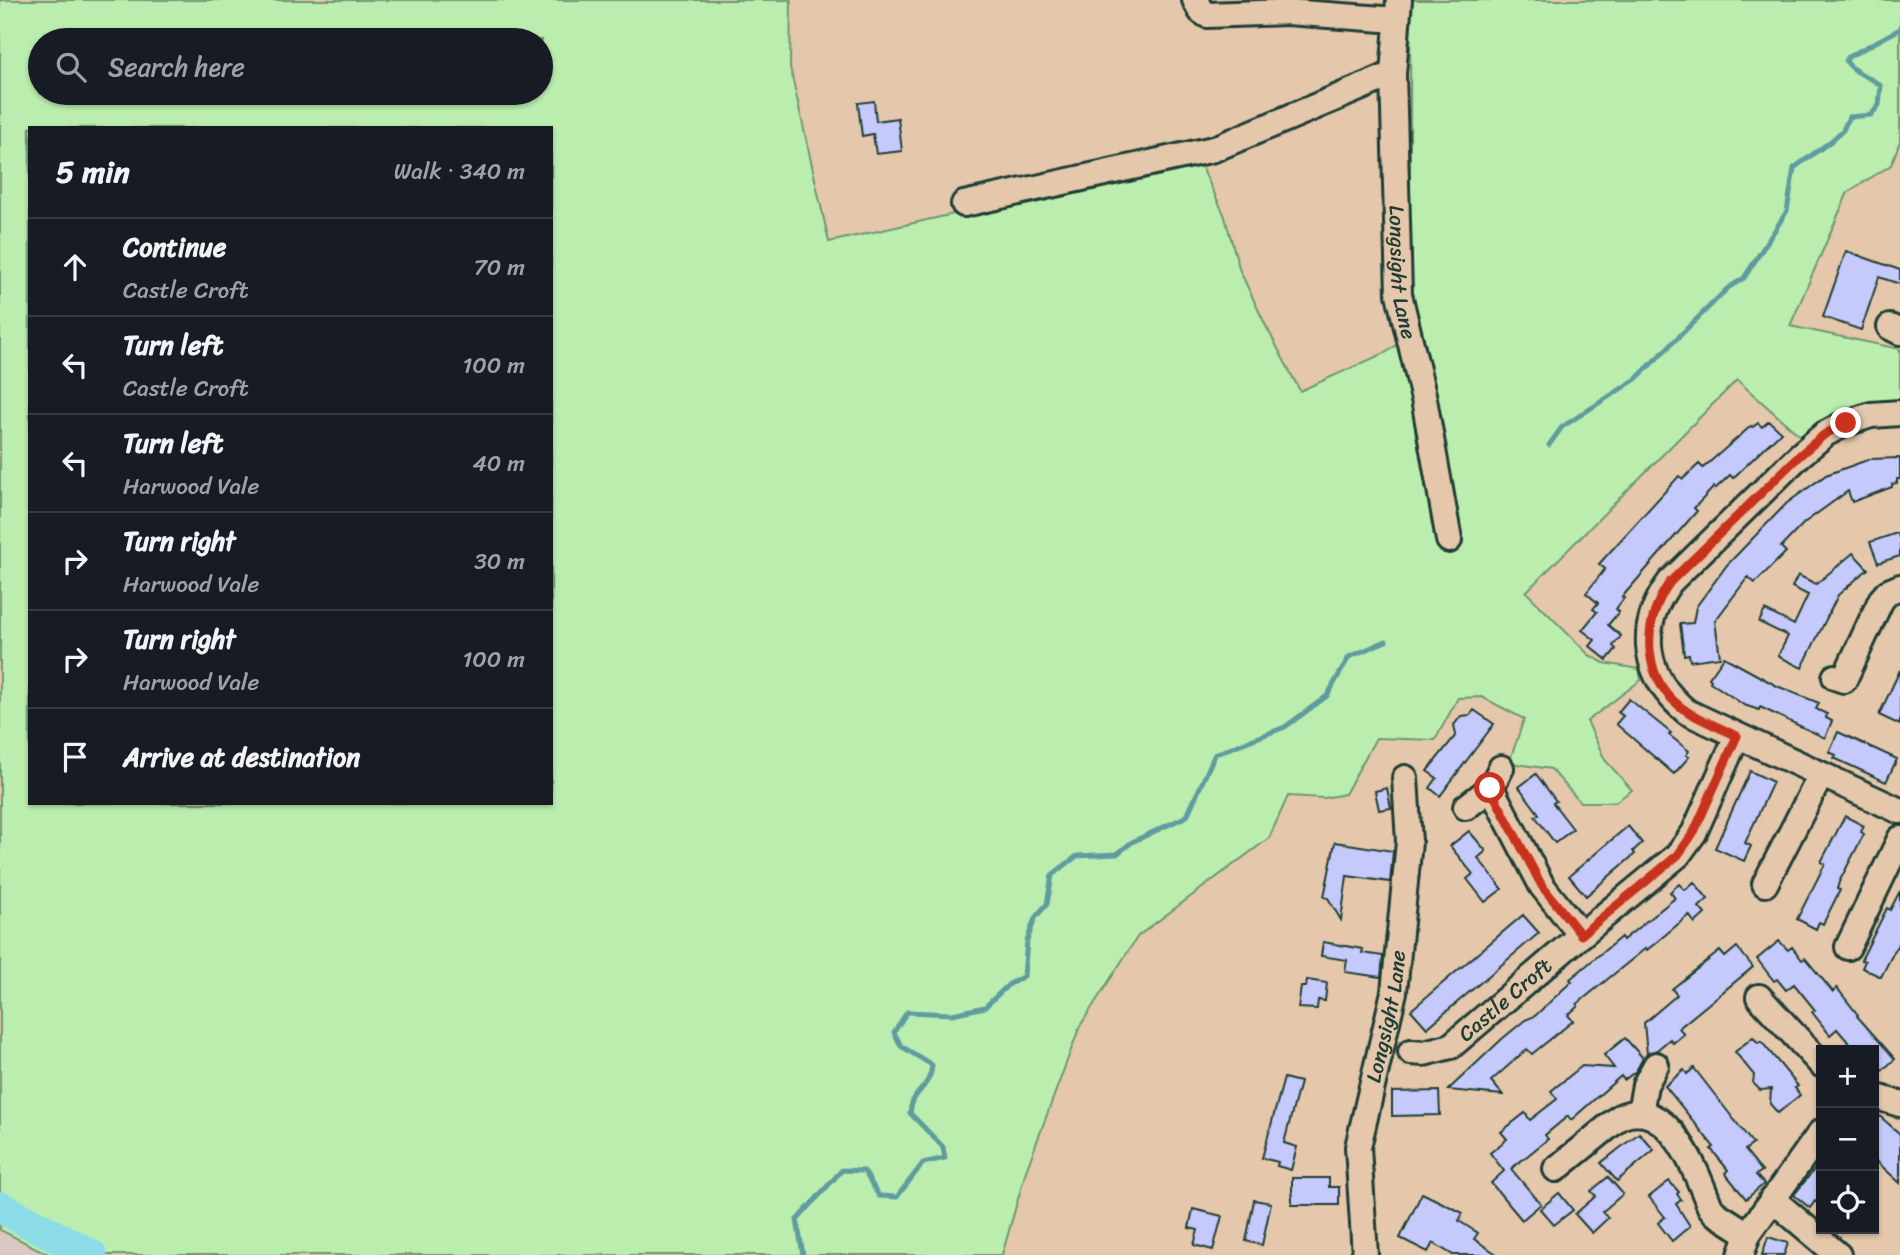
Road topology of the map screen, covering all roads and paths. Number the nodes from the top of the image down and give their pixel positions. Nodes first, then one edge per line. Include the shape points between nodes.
1 (1195, 0) edge
2 (1398, 10) edge
3 (1393, 74) junction
4 (964, 204) dead end
5 (1900, 413) edge
6 (1449, 540) dead end
7 (1900, 587) edge
8 (1835, 677) dead end
9 (1737, 736) junction
10 (1821, 775) junction
11 (1405, 778) dead end
12 (1466, 807) dead end
13 (1900, 811) edge
14 (1900, 839) edge
15 (1765, 884) dead end
16 (1851, 933) dead end
17 (1581, 935) junction
18 (1761, 1011) dead end
19 (1420, 1057) dead end
20 (1816, 1060) edge
21 (1656, 1065) dead end
22 (1879, 1098) edge
23 (1900, 1104) edge
24 (1640, 1113) junction
25 (1816, 1139) edge
26 (1566, 1168) dead end
27 (1772, 1199) junction
28 (1744, 1244) edge
29 (1365, 1255) edge
30 (1838, 1255) edge

1 - 2 street via 1207,15
2 - 3 street, Longsight Lane
3 - 4 street via 1214,149
3 - 6 street, Longsight Lane via 1399,293
5 - 9 street via 1871,415 1825,434 1662,593 1649,636 1657,677 1672,700 1687,712
7 - 8 street via 1881,600 1844,681
9 - 10 street
9 - 17 street, Castle Croft via 1694,832 1678,855
10 - 13 street
10 - 15 street
11 - 29 street, Longsight Lane via 1409,842 1394,992 1358,1147
12 - 17 street via 1496,778 1542,886
14 - 16 street
17 - 19 street, Castle Croft via 1451,1046
18 - 20 street
21 - 24 street via 1645,1085
22 - 23 street
24 - 26 street via 1620,1117
24 - 28 street via 1661,1121 1689,1155 1710,1207
25 - 27 street
27 - 28 street
27 - 30 street

